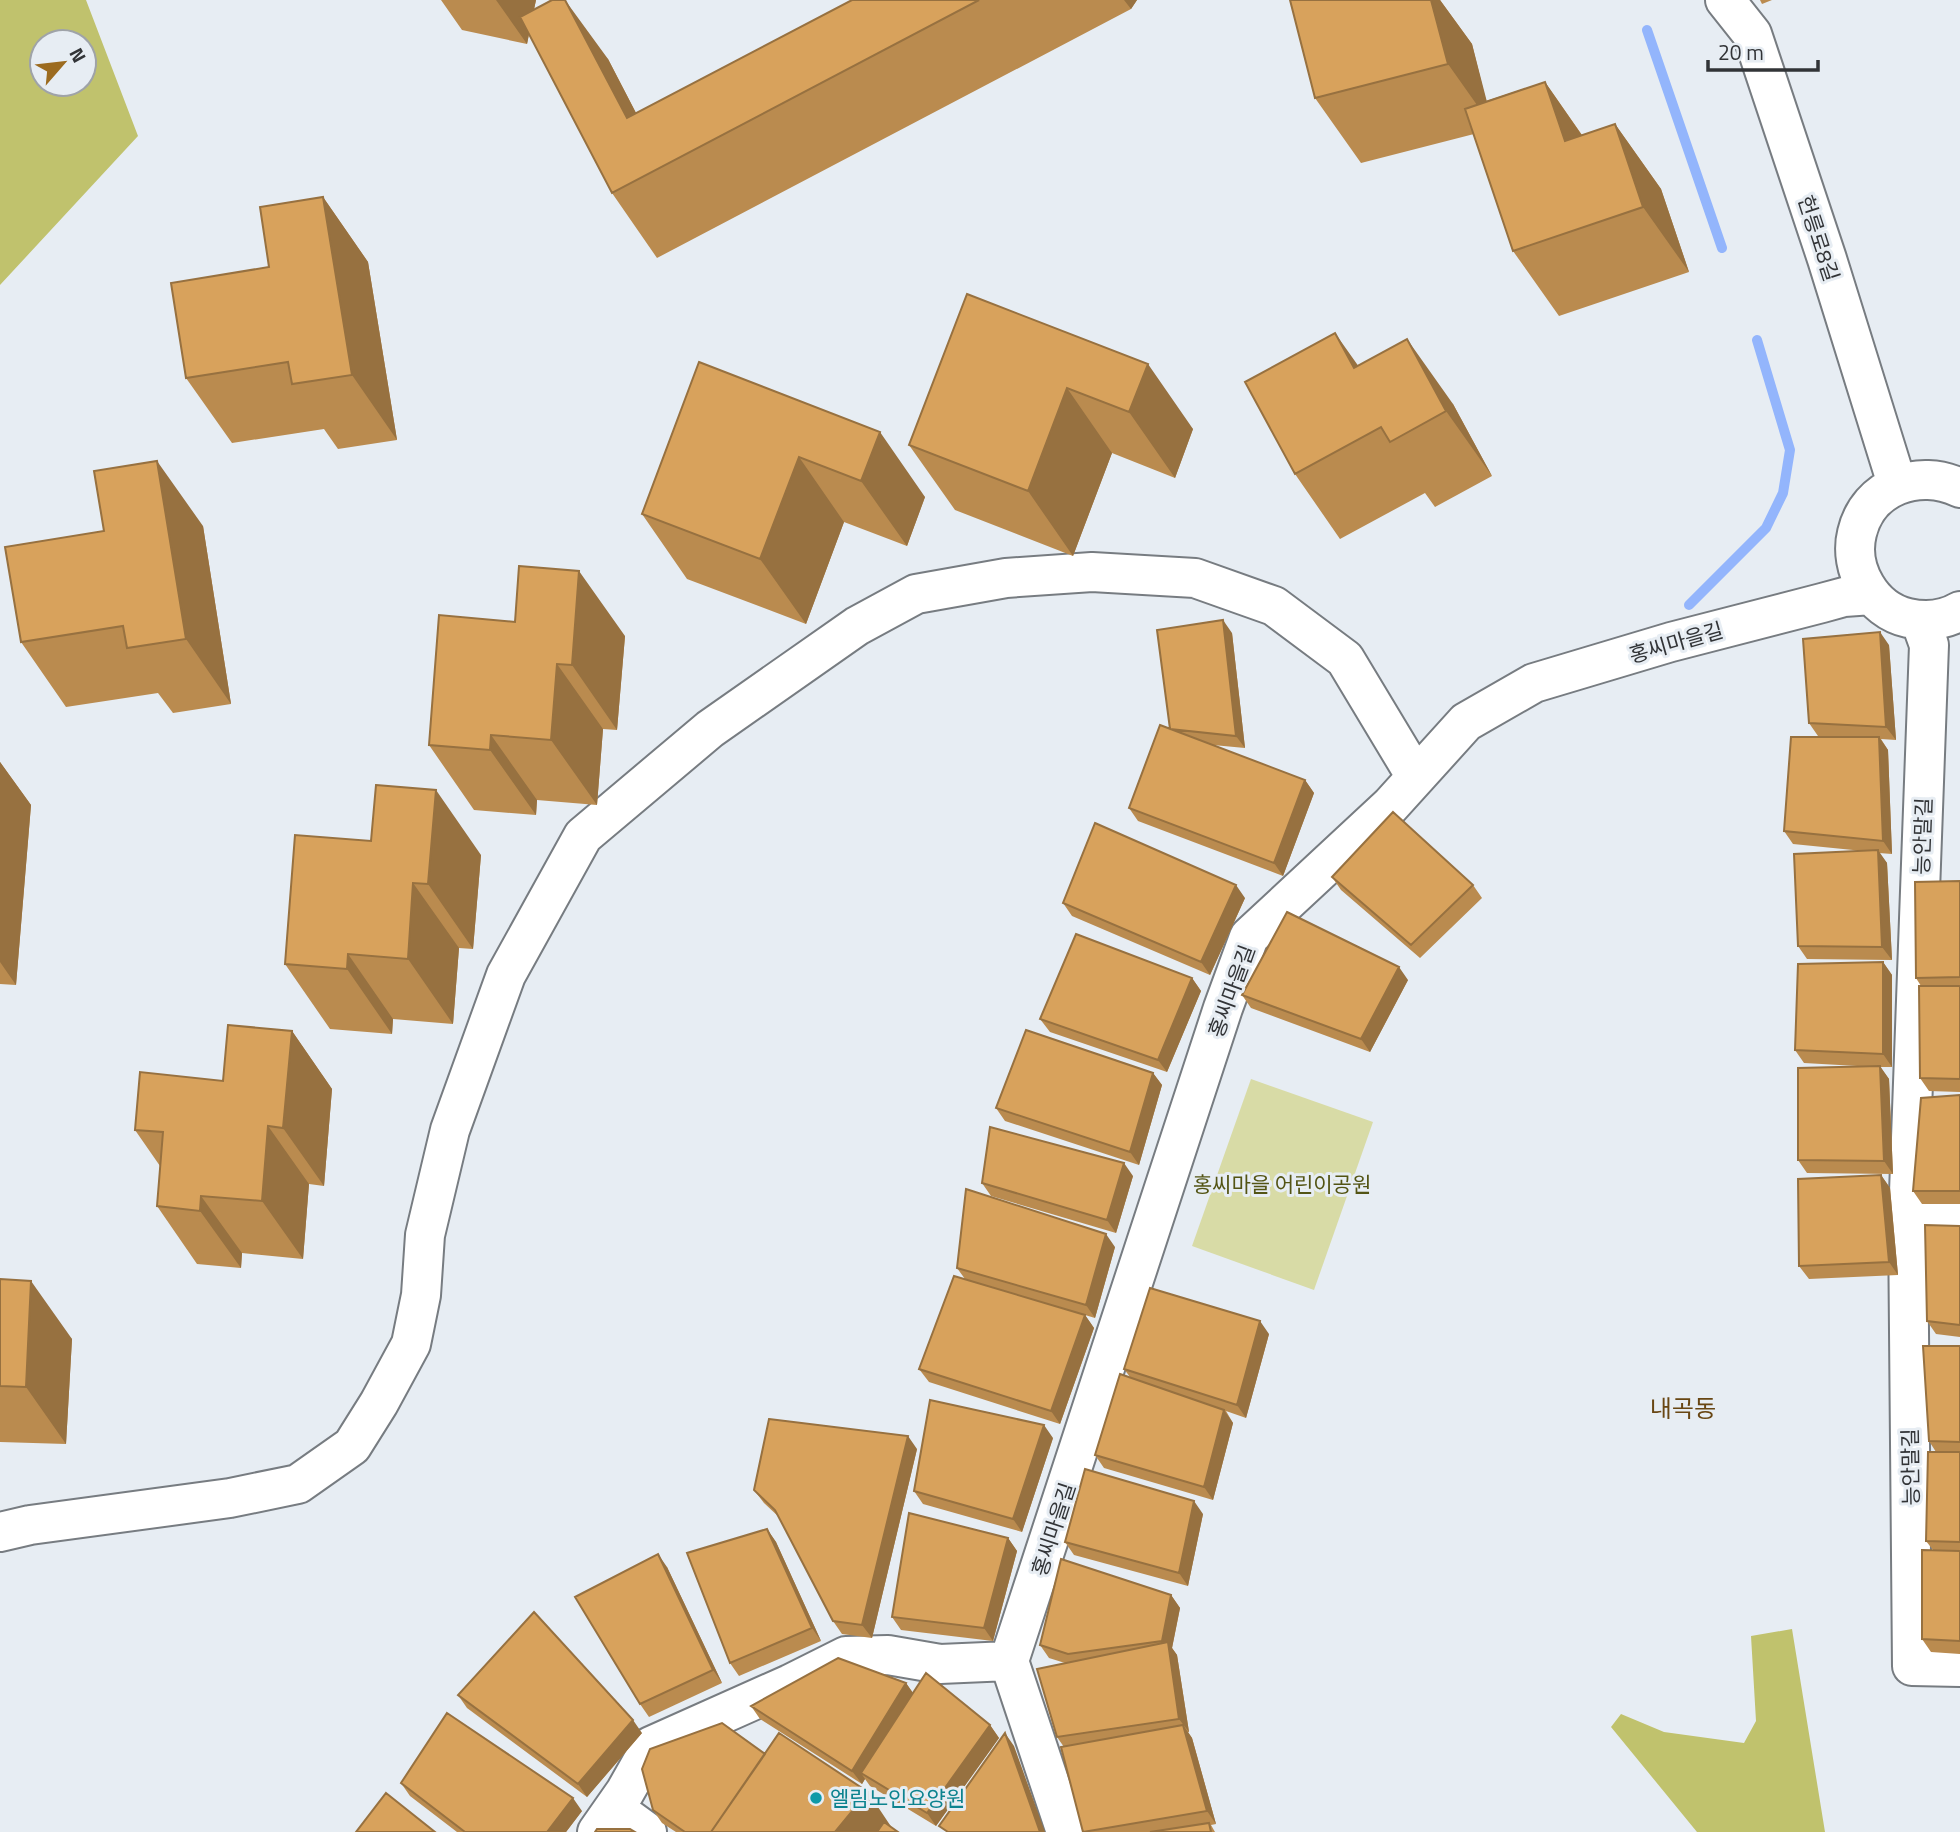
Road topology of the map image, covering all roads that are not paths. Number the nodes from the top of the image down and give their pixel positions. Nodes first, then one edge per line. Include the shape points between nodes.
1 (1725, 0) edge
2 (1897, 484) junction
3 (1960, 488) edge
4 (1872, 596) junction
5 (1960, 611) edge
6 (1920, 621) junction
7 (1416, 777) junction
8 (1908, 1220) junction
9 (1960, 1221) edge
10 (0, 1532) edge
11 (1009, 1661) junction
12 (1960, 1667) edge
13 (606, 1820) edge
14 (648, 1832) edge
15 (1066, 1832) edge

1 - 2 street, 헌릉로8길 via 1752,34
2 - 3 street via 1938,480
2 - 4 street via 1878,496 1856,534 1861,577
4 - 6 street via 1894,612
4 - 7 street, 홍씨마을길 via 1844,597 1534,683 1466,722
5 - 6 street
6 - 8 street, 능안말길 via 1929,645
7 - 10 street via 1345,659 1274,606 1195,578 1092,572 1006,578 916,594 857,626 710,729 583,836 506,975 450,1130 425,1235 421,1295 411,1344 352,1446 298,1484
7 - 11 street, 홍씨마을길 via 1249,937
8 - 9 street
8 - 12 street, 능안말길 via 1912,1666
11 - 13 street via 940,1664 888,1655 846,1656 651,1745
11 - 15 street
13 - 14 street

